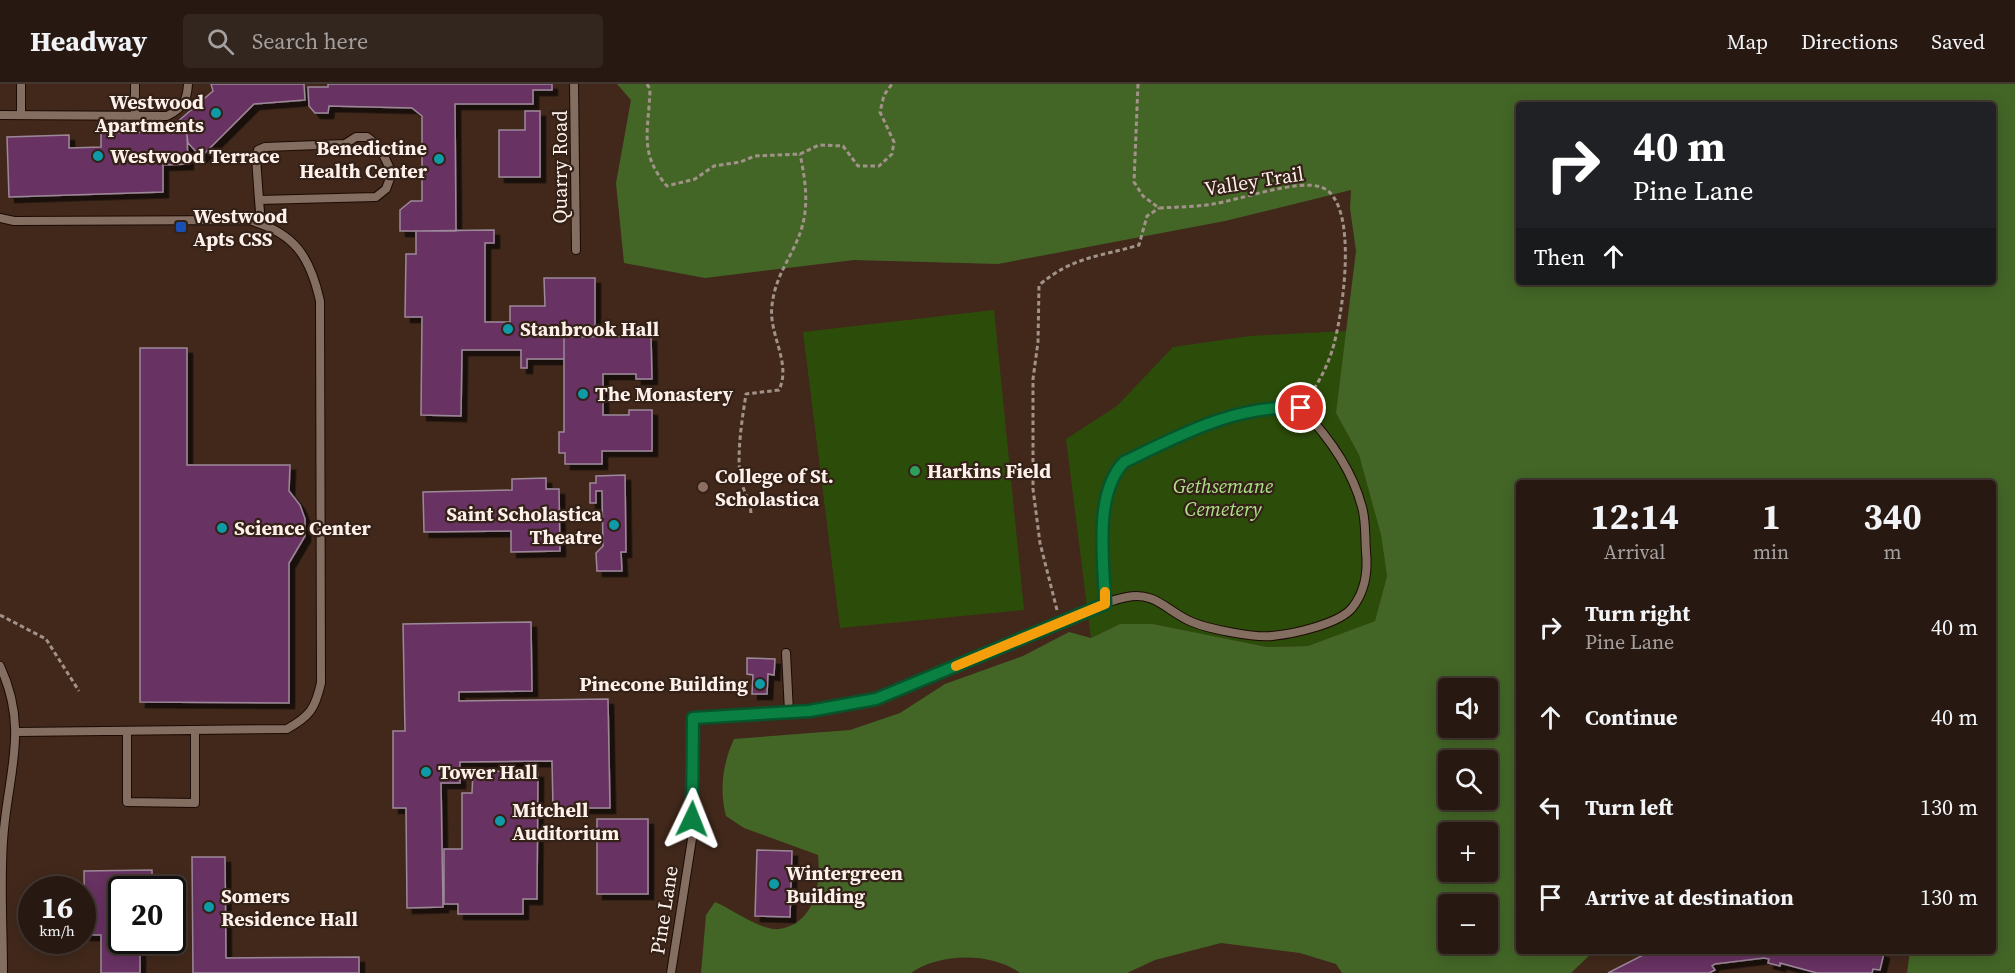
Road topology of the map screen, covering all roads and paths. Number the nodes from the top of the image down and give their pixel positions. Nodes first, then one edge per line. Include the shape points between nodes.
1 (21, 84) edge
2 (135, 84) edge
3 (188, 84) edge
4 (574, 84) edge
5 (647, 84) edge
6 (892, 84) edge
7 (1138, 84) edge
8 (0, 115) edge
9 (21, 115) junction
10 (135, 116) junction
11 (371, 140) dead end
12 (383, 154) dead end
13 (800, 154) junction
14 (259, 200) junction
15 (1159, 208) junction
16 (0, 218) edge
17 (261, 223) junction
18 (576, 250) dead end
19 (1301, 408) junction
20 (751, 513) dead end
21 (1105, 604) junction
22 (0, 615) edge
23 (1060, 622) junction
24 (786, 653) dead end
25 (0, 666) edge
26 (79, 691) dead end
27 (789, 711) junction
28 (195, 730) junction
29 (127, 731) junction
30 (17, 732) junction
31 (1, 841) edge
32 (3, 973) edge
33 (671, 973) edge

1 - 9 lane
2 - 10 lane
3 - 10 lane via 187,101 177,111 167,116
4 - 18 lane, Quarry Road
5 - 13 path via 650,89 646,153 668,186 695,178 714,166 755,156
6 - 13 path via 884,95 880,112 894,142 892,154 879,166 858,166 843,146 819,145
7 - 15 path via 1134,182 1143,196
8 - 9 lane
9 - 10 lane
11 - 14 lane via 356,136 345,144 258,150
12 - 14 lane via 392,173 386,189 376,197
13 - 20 path via 806,200 802,228 777,280 772,308 785,378 779,390 746,394 741,421 740,478 750,498
14 - 17 lane
15 - 19 path, Valley Trail via 1214,204 1292,187 1320,187 1338,203 1345,243 1344,297 1333,350 1320,381
15 - 23 path via 1148,216 1139,245 1088,256 1066,265 1040,285 1033,379 1033,489 1040,543
16 - 17 lane
17 - 28 lane via 295,245 314,272 320,301 321,683 316,704 305,719 287,729
19 - 21 lane via 1266,408 1226,417 1124,462 1110,484 1104,505
19 - 21 lane via 1349,471 1363,508 1367,561 1364,589 1351,610 1323,625 1270,636 1191,622 1164,603 1143,595
21 - 23 lane
22 - 26 path via 46,639
23 - 27 lane via 876,699
24 - 27 lane
25 - 30 lane via 14,706
27 - 33 lane, Pine Lane via 693,718 692,839
28 - 29 lane
28 - 29 lane via 195,803 127,802
29 - 30 lane
30 - 31 lane
31 - 32 lane

